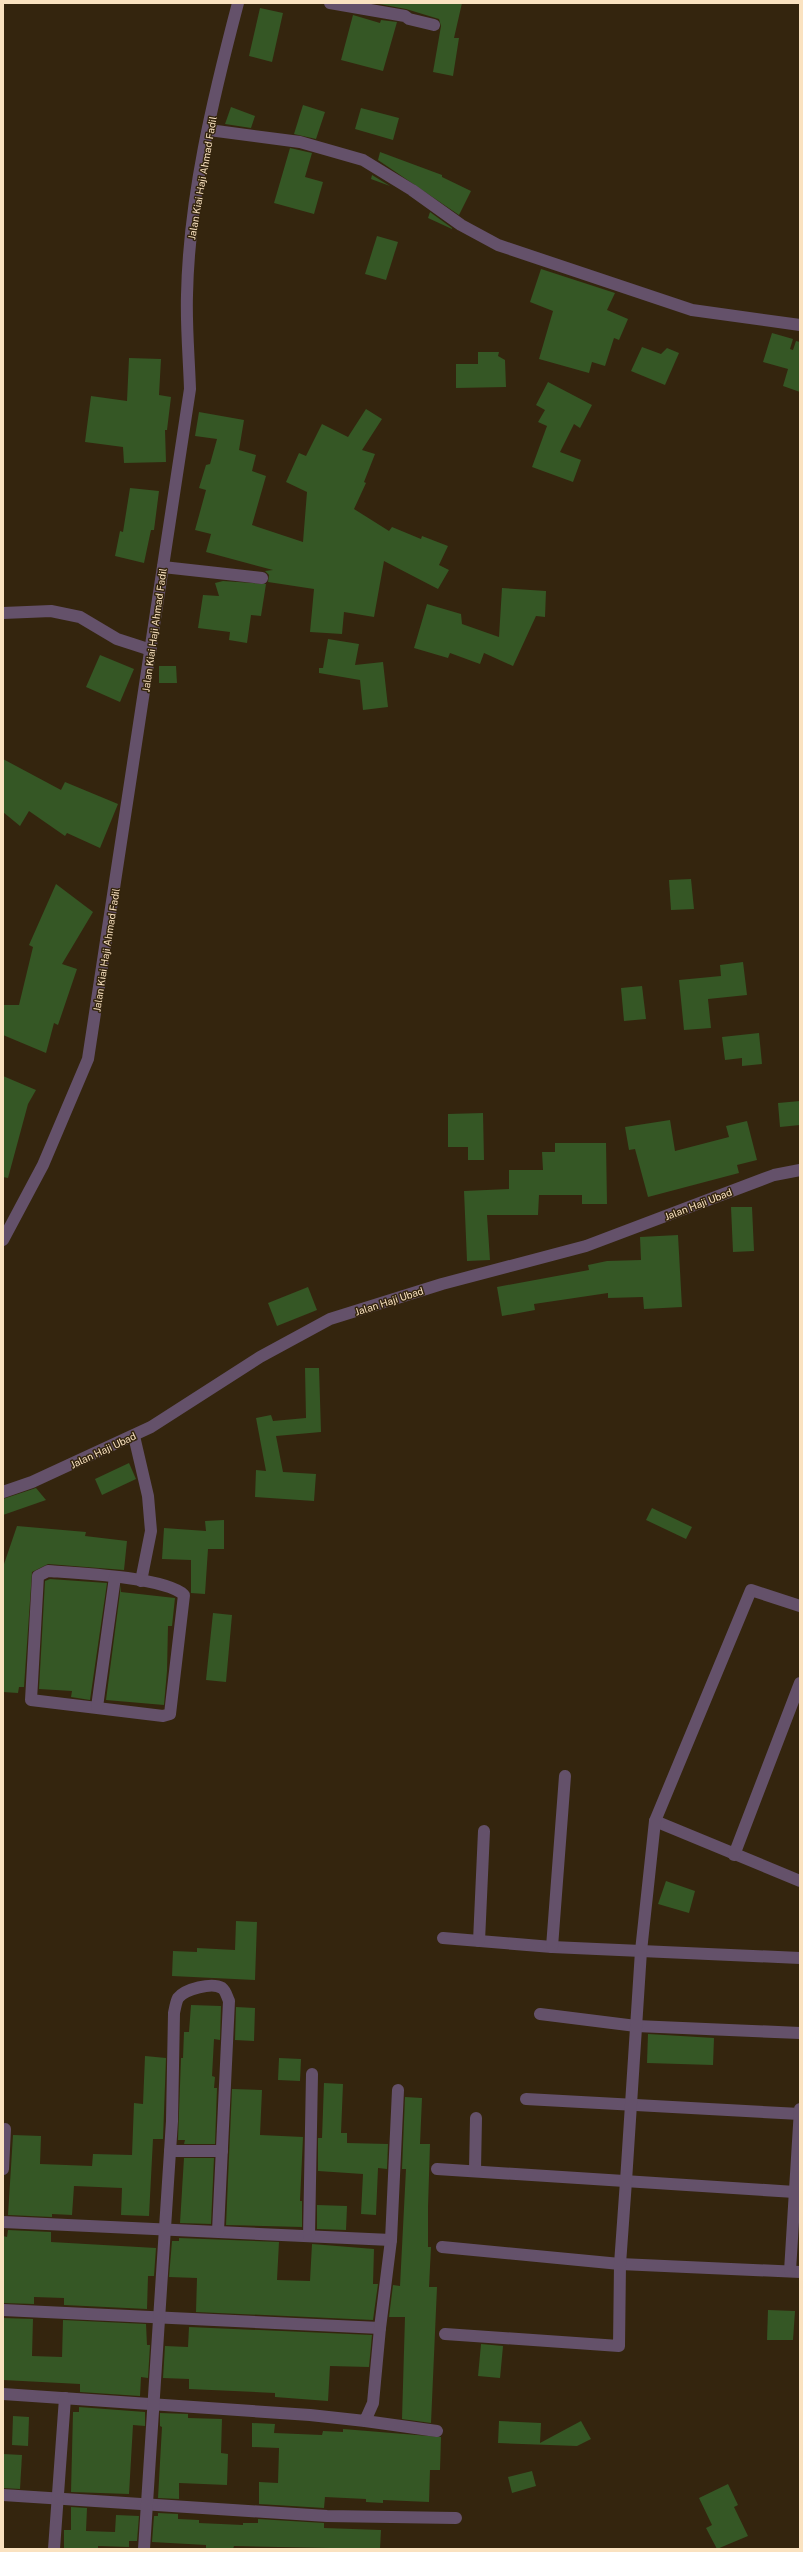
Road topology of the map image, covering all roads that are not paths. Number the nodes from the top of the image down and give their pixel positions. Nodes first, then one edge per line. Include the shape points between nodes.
1 (238, 3) edge
2 (330, 3) edge
3 (434, 25) dead end
4 (209, 130) junction
5 (800, 324) edge
6 (163, 567) junction
7 (262, 578) dead end
8 (3, 613) edge
9 (151, 650) junction
10 (800, 1170) edge
11 (3, 1240) edge
12 (134, 1436) junction
13 (3, 1492) edge
14 (115, 1577) junction
15 (141, 1581) junction
16 (800, 1606) edge
17 (800, 1683) edge
18 (97, 1707) junction
19 (565, 1776) dead end
20 (655, 1821) junction
21 (484, 1831) dead end
22 (734, 1855) junction
23 (800, 1881) edge
24 (443, 1938) dead end
25 (479, 1941) junction
26 (552, 1947) junction
27 (641, 1951) junction
28 (800, 1958) edge
29 (540, 2014) dead end
30 (636, 2026) junction
31 (800, 2033) edge
32 (312, 2074) dead end
33 (398, 2090) dead end
34 (526, 2099) dead end
35 (631, 2104) junction
36 (800, 2109) edge
37 (800, 2114) edge
38 (476, 2118) dead end
39 (5, 2129) dead end
40 (170, 2150) junction
41 (222, 2151) junction
42 (3, 2169) edge
43 (437, 2169) dead end
44 (475, 2170) junction
45 (626, 2181) junction
46 (795, 2192) junction
47 (3, 2222) edge
48 (165, 2229) junction
49 (218, 2231) junction
50 (309, 2236) junction
51 (392, 2240) junction
52 (442, 2247) dead end
53 (620, 2264) junction
54 (795, 2271) edge
55 (3, 2310) edge
56 (159, 2318) junction
57 (380, 2328) junction
58 (445, 2334) dead end
59 (3, 2394) edge
60 (65, 2398) junction
61 (153, 2404) junction
62 (365, 2421) junction
63 (437, 2430) dead end
64 (3, 2495) edge
65 (58, 2498) junction
66 (147, 2503) junction
67 (456, 2518) dead end
68 (54, 2549) edge
69 (144, 2549) edge

1 - 4 street, Jalan Kiai Haji Ahmad Fadil
2 - 3 street via 405,16
4 - 5 street via 300,142 362,160 412,190 461,225 498,245 692,310
4 - 6 street, Jalan Kiai Haji Ahmad Fadil via 192,222 187,296 190,389
6 - 7 street
6 - 9 street, Jalan Kiai Haji Ahmad Fadil
8 - 9 street via 51,611 80,617 117,639
9 - 11 street, Jalan Kiai Haji Ahmad Fadil via 88,1059 43,1165
10 - 12 street, Jalan Haji Ubad via 774,1175 586,1246 442,1284 330,1319 260,1357
12 - 13 street, Jalan Haji Ubad via 32,1482
12 - 15 street via 148,1496 151,1531
14 - 15 street
14 - 18 street
14 - 18 street via 48,1571 38,1576 29,1697 34,1701
15 - 18 street via 178,1590 184,1595 171,1711 163,1716
16 - 20 street via 751,1590
17 - 22 street
19 - 26 street
20 - 22 street
20 - 27 street
21 - 25 street
22 - 23 street
24 - 25 street
25 - 26 street
26 - 27 street
27 - 28 street
27 - 30 street
29 - 30 street
30 - 31 street
30 - 35 street
32 - 50 street
33 - 51 street
34 - 35 street
35 - 37 street
35 - 45 street
36 - 37 street
37 - 46 street
38 - 44 street
39 - 42 street
40 - 41 street
40 - 41 street via 174,2013 178,1998 187,1991 211,1986 220,1987 229,2002
40 - 48 street
41 - 49 street
43 - 44 street
44 - 45 street
45 - 46 street
45 - 53 street
46 - 54 street
47 - 48 street
48 - 49 street
48 - 56 street
49 - 50 street
50 - 51 street
51 - 57 street
52 - 53 street
53 - 54 street
53 - 58 street via 619,2346
55 - 56 street
56 - 57 street
56 - 61 street
57 - 62 street via 373,2403
59 - 60 street
60 - 61 street
60 - 65 street
61 - 62 street
61 - 66 street
62 - 63 street
64 - 65 street
65 - 66 street
65 - 68 street
66 - 67 street via 328,2516
66 - 69 street

